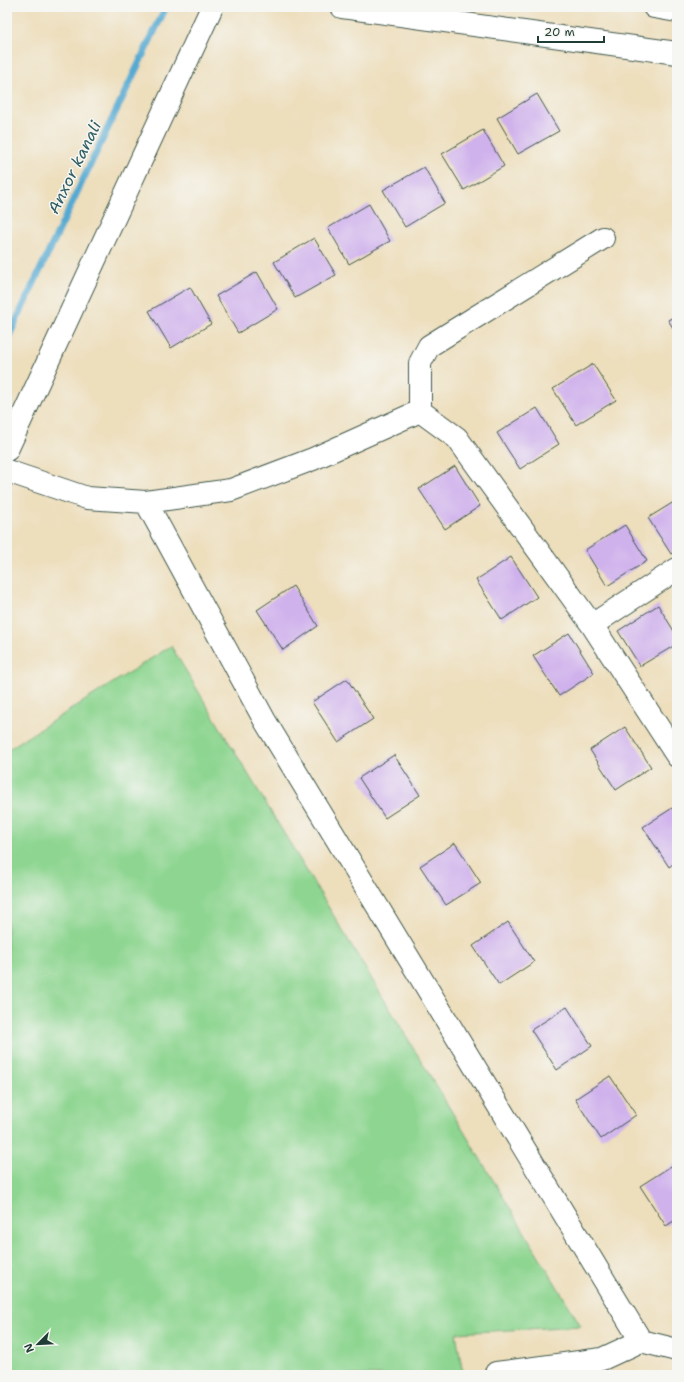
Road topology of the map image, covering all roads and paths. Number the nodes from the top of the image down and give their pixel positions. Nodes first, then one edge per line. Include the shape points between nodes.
1 (212, 7) edge
2 (342, 7) edge
3 (654, 7) edge
4 (677, 11) edge
5 (677, 53) edge
6 (603, 238) dead end
7 (420, 411) junction
8 (7, 450) edge
9 (7, 471) edge
10 (146, 502) junction
11 (677, 569) edge
12 (592, 625) junction
13 (677, 756) edge
14 (641, 1341) junction
15 (677, 1350) edge
16 (496, 1375) edge

1 - 8 street
2 - 5 street
3 - 4 street
6 - 7 street via 429,346 420,363
7 - 10 street via 313,459 231,490
7 - 12 street via 457,438
9 - 10 street via 87,498
10 - 14 street via 265,721
11 - 12 street
12 - 13 street
14 - 15 street
14 - 16 street via 602,1359

